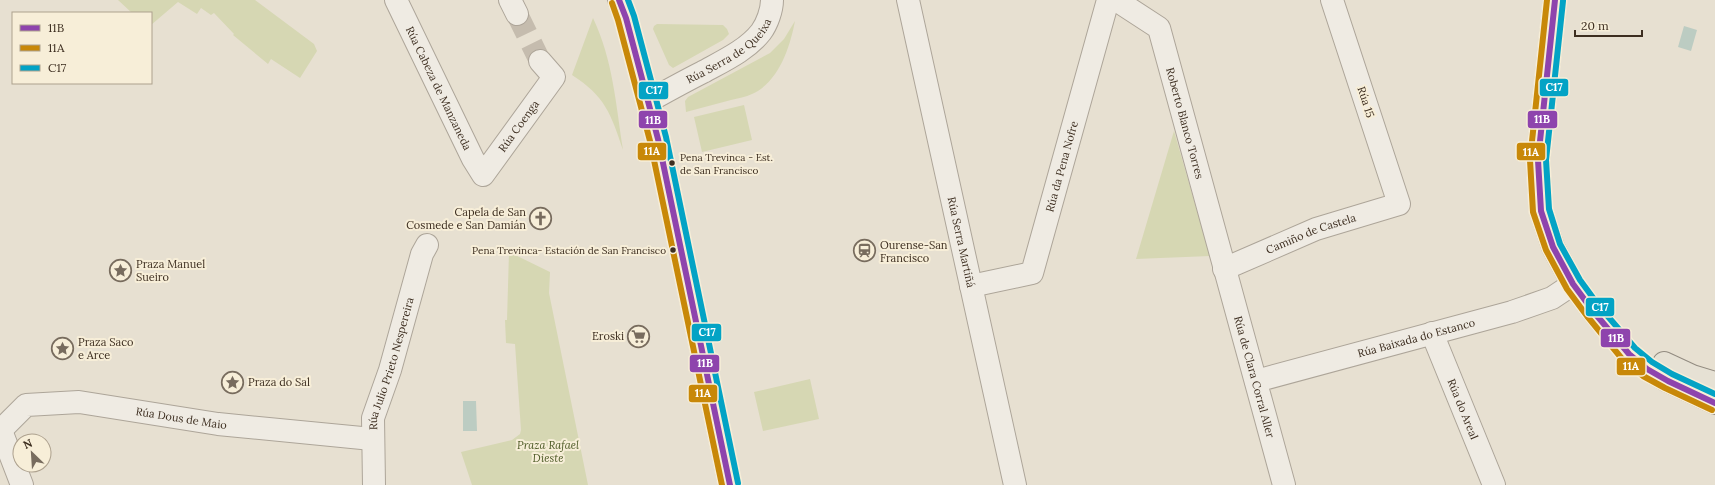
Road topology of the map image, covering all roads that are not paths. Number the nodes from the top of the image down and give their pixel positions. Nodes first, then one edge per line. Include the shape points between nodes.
1 (396, 0) edge
2 (619, 0) edge
3 (772, 0) edge
4 (908, 0) edge
5 (1108, 0) edge
6 (1116, 0) edge
7 (1332, 0) edge
8 (1555, 0) edge
9 (547, 69) dead end
10 (649, 101) junction
11 (483, 175) joint
12 (1399, 204) joint
13 (427, 245) dead end
14 (1224, 269) junction
15 (1572, 284) junction
16 (971, 286) junction
17 (1432, 333) junction
18 (1615, 337) junction
19 (1256, 381) junction
20 (1715, 383) edge
21 (1715, 403) edge
22 (0, 429) edge
23 (372, 439) junction
24 (22, 485) edge
25 (374, 485) edge
26 (730, 485) edge
27 (1015, 485) edge
28 (1284, 485) edge
29 (1494, 485) edge

1 - 11 street, Rúa Cabeza de Manzaneda
2 - 10 street
3 - 10 street, Rúa Serra de Queixa via 767,22 752,41 731,57
4 - 16 street, Rúa Serra Martiñá
5 - 16 street, Rúa da Pena Nofre via 1032,273
6 - 14 street, Roberto Blanco Torres via 1159,28
7 - 12 street, Rúa 15
8 - 15 main road via 1539,139 1538,182 1541,211 1552,247
9 - 11 street, Rúa Coenga
10 - 26 street
12 - 14 street, Camiño de Castela via 1316,229
13 - 23 street, Rúa Julio Prieto Nespereira via 422,254 390,370 373,418
14 - 19 street, Rúa de Clara Corral Aller
15 - 17 street, Rúa Baixada do Estanco via 1552,298
15 - 18 main road
16 - 27 street, Rúa Serra Martiñá
17 - 19 street, Rúa Baixada do Estanco
17 - 29 street, Rúa do Areal
18 - 20 main road via 1665,364
18 - 21 main road via 1629,354 1647,369
19 - 28 street, Rúa de Clara Corral Aller
22 - 23 street, Rúa Dous de Maio via 26,405 79,402 218,424
22 - 24 street
23 - 25 street, Rúa Julio Prieto Nespereira

